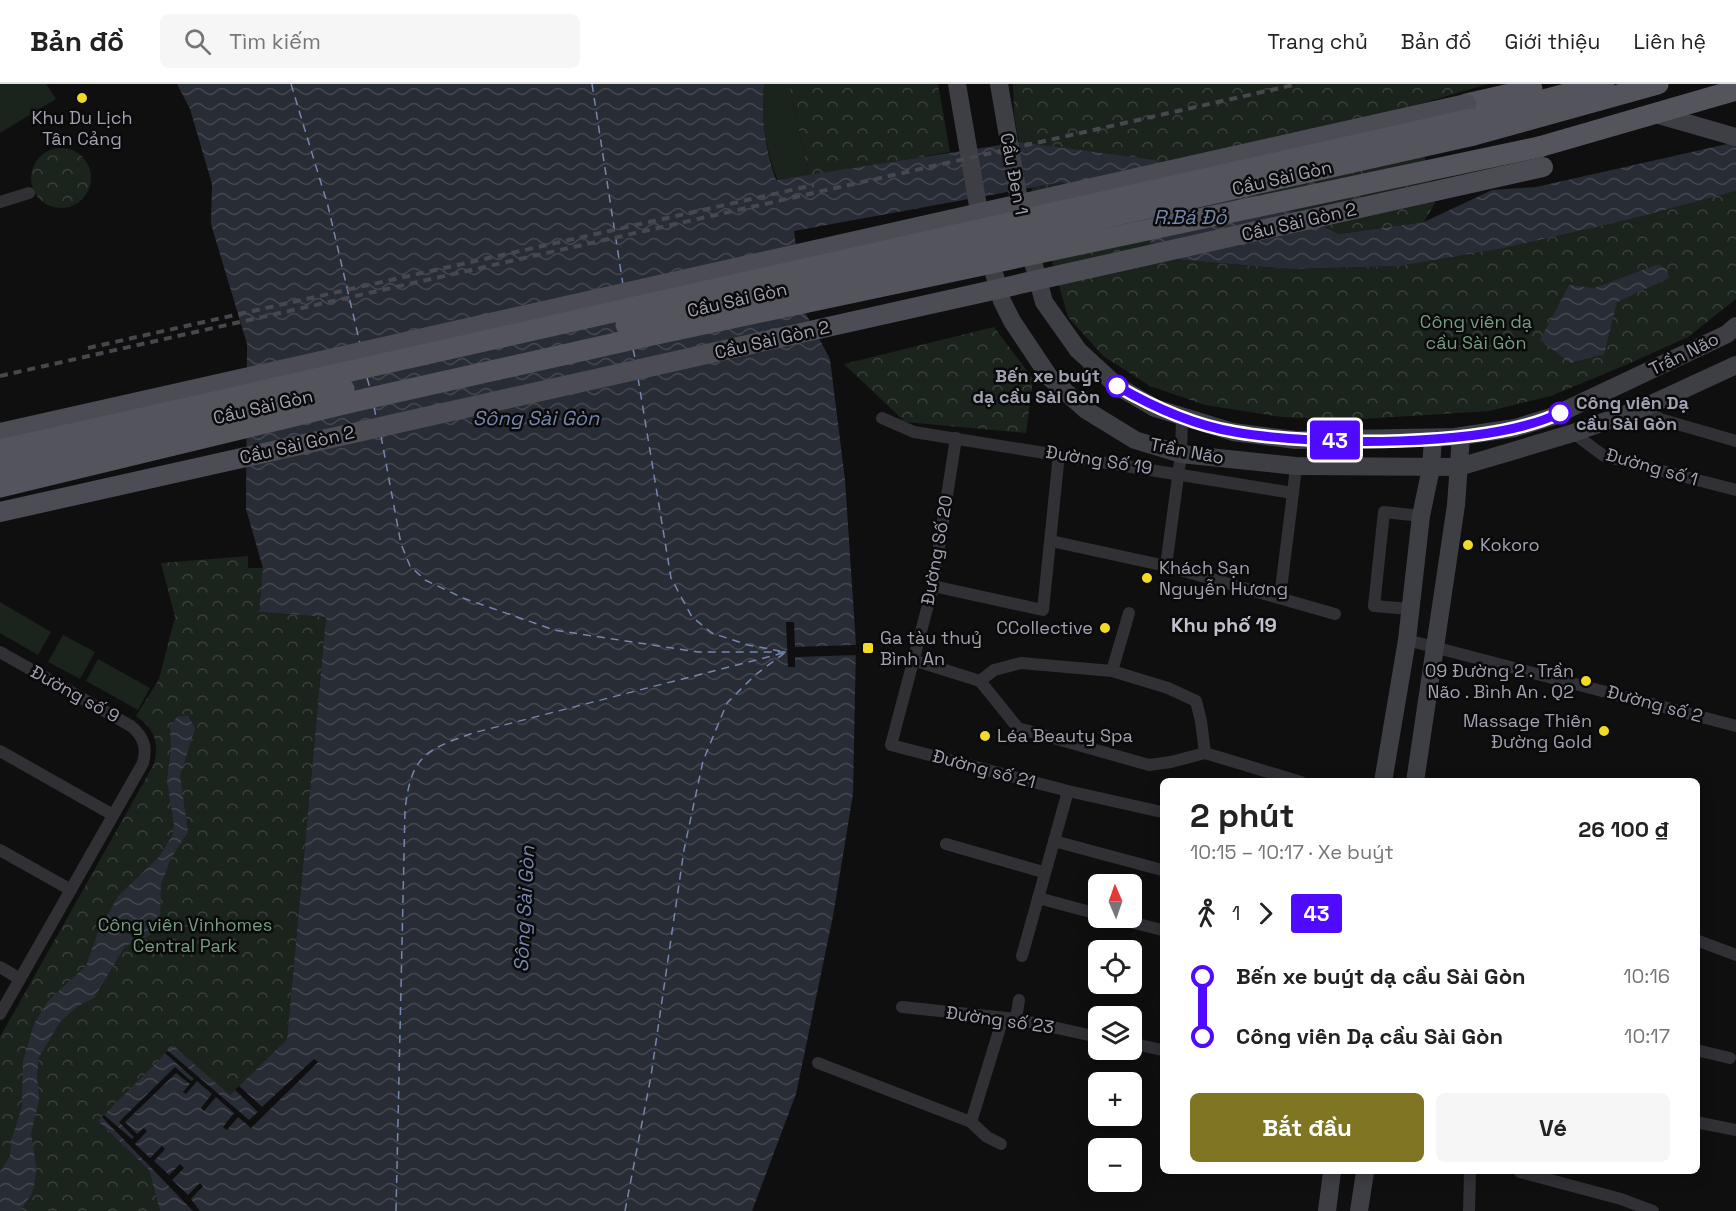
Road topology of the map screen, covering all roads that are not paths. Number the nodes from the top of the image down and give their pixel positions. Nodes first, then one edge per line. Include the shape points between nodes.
1 (957, 84) edge
2 (999, 84) edge
3 (1553, 84) edge
4 (1604, 84) edge
5 (1658, 84) edge
6 (1582, 87) edge
7 (1736, 90) edge
8 (1659, 115) junction
9 (1470, 119) junction
10 (1736, 137) edge
11 (1541, 157) junction
12 (29, 194) dead end
13 (0, 202) edge
14 (1024, 229) joint
15 (1736, 326) edge
16 (1736, 364) edge
17 (1645, 407) junction
18 (1182, 417) junction
19 (882, 418) dead end
20 (0, 433) edge
21 (1573, 433) junction
22 (1461, 436) junction
23 (956, 438) junction
24 (1433, 438) junction
25 (1736, 441) edge
26 (0, 450) edge
27 (1181, 453) junction
28 (1059, 454) junction
29 (0, 466) edge
30 (1296, 466) junction
31 (1459, 467) junction
32 (1431, 468) junction
33 (1178, 473) junction
34 (0, 486) edge
35 (1736, 490) edge
36 (1293, 492) junction
37 (0, 512) edge
38 (1421, 516) junction
39 (1051, 541) junction
40 (1166, 566) junction
41 (933, 586) junction
42 (1280, 597) junction
43 (1410, 609) junction
44 (1129, 612) dead end
45 (1335, 614) dead end
46 (1407, 640) junction
47 (1434, 646) junction
48 (0, 652) edge
49 (913, 660) junction
50 (1112, 671) junction
51 (980, 681) junction
52 (1736, 726) edge
53 (0, 751) edge
54 (1205, 753) junction
55 (1288, 778) edge
56 (1384, 778) edge
57 (1416, 778) edge
58 (1068, 791) junction
59 (1160, 812) edge
60 (113, 815) junction
61 (1054, 841) junction
62 (946, 844) dead end
63 (0, 850) edge
64 (1160, 869) edge
65 (1043, 872) junction
66 (71, 890) junction
67 (1038, 898) junction
68 (1088, 911) edge
69 (1142, 925) edge
70 (1160, 929) edge
71 (1700, 942) edge
72 (1736, 955) edge
73 (1022, 956) dead end
74 (0, 967) edge
75 (20, 979) junction
76 (1019, 1000) dead end
77 (902, 1006) dead end
78 (0, 1014) edge
79 (1002, 1018) junction
80 (1016, 1019) junction
81 (1088, 1034) edge
82 (1142, 1045) edge
83 (1160, 1050) edge
84 (1700, 1051) edge
85 (1730, 1058) dead end
86 (818, 1064) dead end
87 (971, 1122) junction
88 (1700, 1123) edge
89 (1736, 1130) edge
90 (1001, 1144) dead end
91 (1332, 1174) edge
92 (1365, 1174) edge
93 (1470, 1174) edge
94 (1528, 1174) edge
95 (1327, 1211) edge
96 (1359, 1211) edge
97 (1469, 1211) edge
98 (1653, 1211) edge

1 - 27 main road, Trần Não, bridge via 983,235 1002,301 1012,321 1050,378 1086,410 1135,441
2 - 14 main road, Cầu Đen 1, bridge
3 - 9 highway
4 - 6 highway
5 - 9 highway
6 - 9 highway
7 - 8 highway
8 - 10 main road
8 - 11 highway via 1584,136
9 - 20 main road, Cầu Sài Gòn, bridge
9 - 26 highway, Cầu Sài Gòn, bridge
9 - 29 highway, Cầu Sài Gòn, bridge
11 - 34 highway, Cầu Sài Gòn 2, bridge via 663,332
11 - 37 main road, Cầu Sài Gòn 2, bridge
12 - 13 street
14 - 18 main road, Trần Não via 1039,290 1053,318 1078,351 1117,386 1155,408
15 - 22 main road, Trần Não via 1727,334 1551,417 1515,428
16 - 17 main road, Trần Não
17 - 21 main road, Trần Não
17 - 25 street via 1660,419
18 - 24 main road, Trần Não via 1233,432 1296,440
18 - 27 street
19 - 23 street, Đường Số 19 via 914,432
21 - 31 main road, Trần Não
21 - 35 street, Đường số 1 via 1604,456
22 - 24 main road, Trần Não
22 - 31 main road
23 - 28 street, Đường Số 19
23 - 41 street, Đường Số 20
24 - 32 main road
27 - 30 main road, Trần Não
27 - 33 street
28 - 33 street, Đường Số 19
28 - 39 street
30 - 32 main road, Trần Não
30 - 36 street
31 - 32 main road, Trần Não
31 - 47 main road
32 - 38 main road
33 - 36 street, Đường Số 19
33 - 40 street
36 - 42 street
38 - 43 main road
38 - 43 street via 1384,512 1374,606
39 - 40 street
39 - 41 street via 1043,610
40 - 42 street
41 - 49 street, Đường Số 20
42 - 45 street
43 - 46 main road
44 - 50 street
46 - 47 street, Đường số 2
46 - 56 main road
47 - 52 street, Đường số 2
47 - 57 main road
48 - 60 street, Đường số 9 via 131,726 144,742 142,763
49 - 51 street
49 - 58 street, Đường số 21 via 891,745
50 - 51 street via 1021,663 994,670
50 - 54 street via 1196,701
51 - 54 street via 1018,728 1149,765
53 - 60 street
54 - 55 street
58 - 59 street, Đường số 21
58 - 61 street
60 - 66 street
61 - 64 street
61 - 65 street
62 - 65 street
63 - 66 street
65 - 67 street
66 - 75 street
67 - 68 street
67 - 73 street
69 - 70 street
71 - 72 street
74 - 75 street
75 - 78 street
76 - 80 street
77 - 79 street, Đường số 23
79 - 80 street, Đường số 23
79 - 87 street
80 - 81 street, Đường số 23
82 - 83 street
84 - 85 street
86 - 87 street
87 - 90 street
88 - 89 street
91 - 95 main road
92 - 96 main road
93 - 97 street
94 - 98 street via 1621,1198

